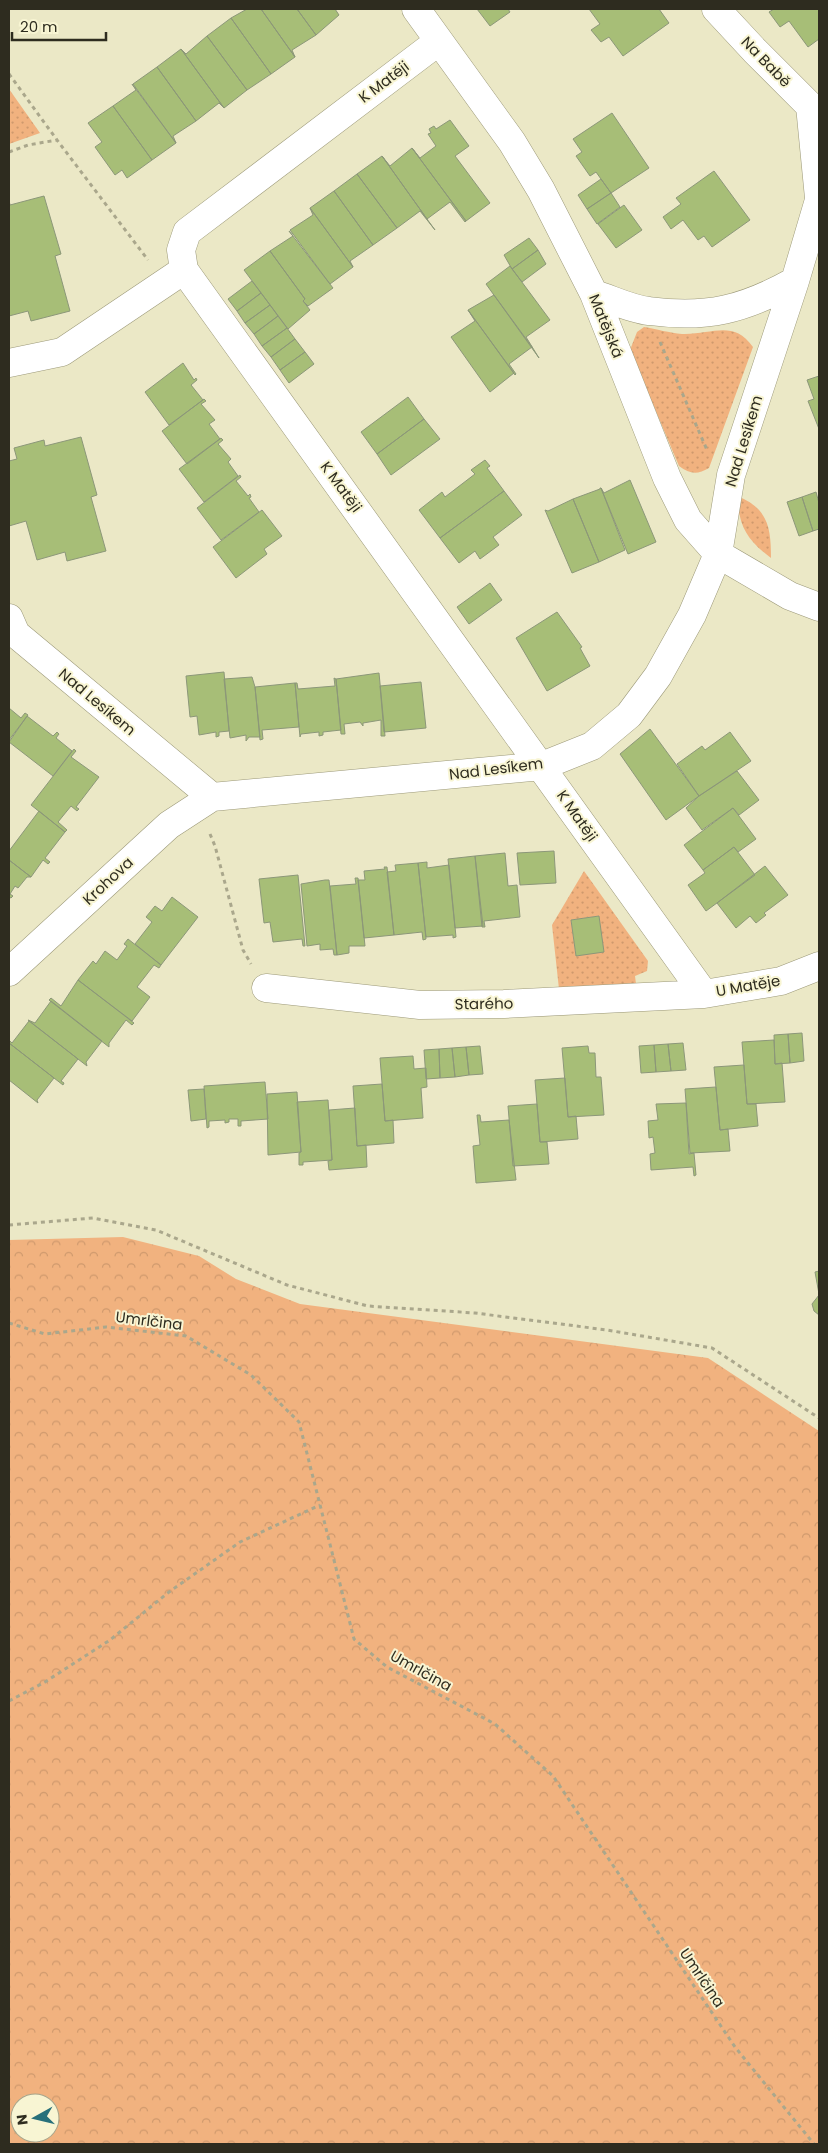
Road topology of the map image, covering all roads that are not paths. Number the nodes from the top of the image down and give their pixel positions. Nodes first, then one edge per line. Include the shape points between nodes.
1 (416, 9) edge
2 (716, 9) edge
3 (438, 40) junction
4 (815, 109) edge
5 (819, 199) edge
6 (174, 276) junction
7 (795, 281) junction
8 (594, 294) junction
9 (9, 363) edge
10 (718, 554) junction
11 (819, 607) edge
12 (9, 618) edge
13 (542, 766) junction
14 (212, 797) junction
15 (819, 966) edge
16 (9, 972) edge
17 (266, 988) road end
18 (704, 994) junction

1 - 3 street, Matějská
2 - 4 street, Na Babě
3 - 6 street, K Matěji via 187,232
3 - 8 street, Matějská via 512,142 541,190
4 - 5 street
5 - 7 street, Nad Lesíkem
6 - 9 street via 62,352
6 - 13 street, K Matěji
7 - 8 street via 764,299 728,311 647,311
7 - 10 street, Nad Lesíkem via 731,475
8 - 10 street, Matějská via 667,478 688,520
10 - 11 street, Matějská via 790,596
10 - 13 street, Nad Lesíkem via 692,615 658,676 628,715 592,746
12 - 14 street, Nad Lesíkem via 16,634
13 - 14 street, Nad Lesíkem
13 - 18 street, K Matěji
14 - 16 street, Krohova via 169,825
15 - 18 street, U Matěje via 781,981
17 - 18 street, Starého via 420,1005

